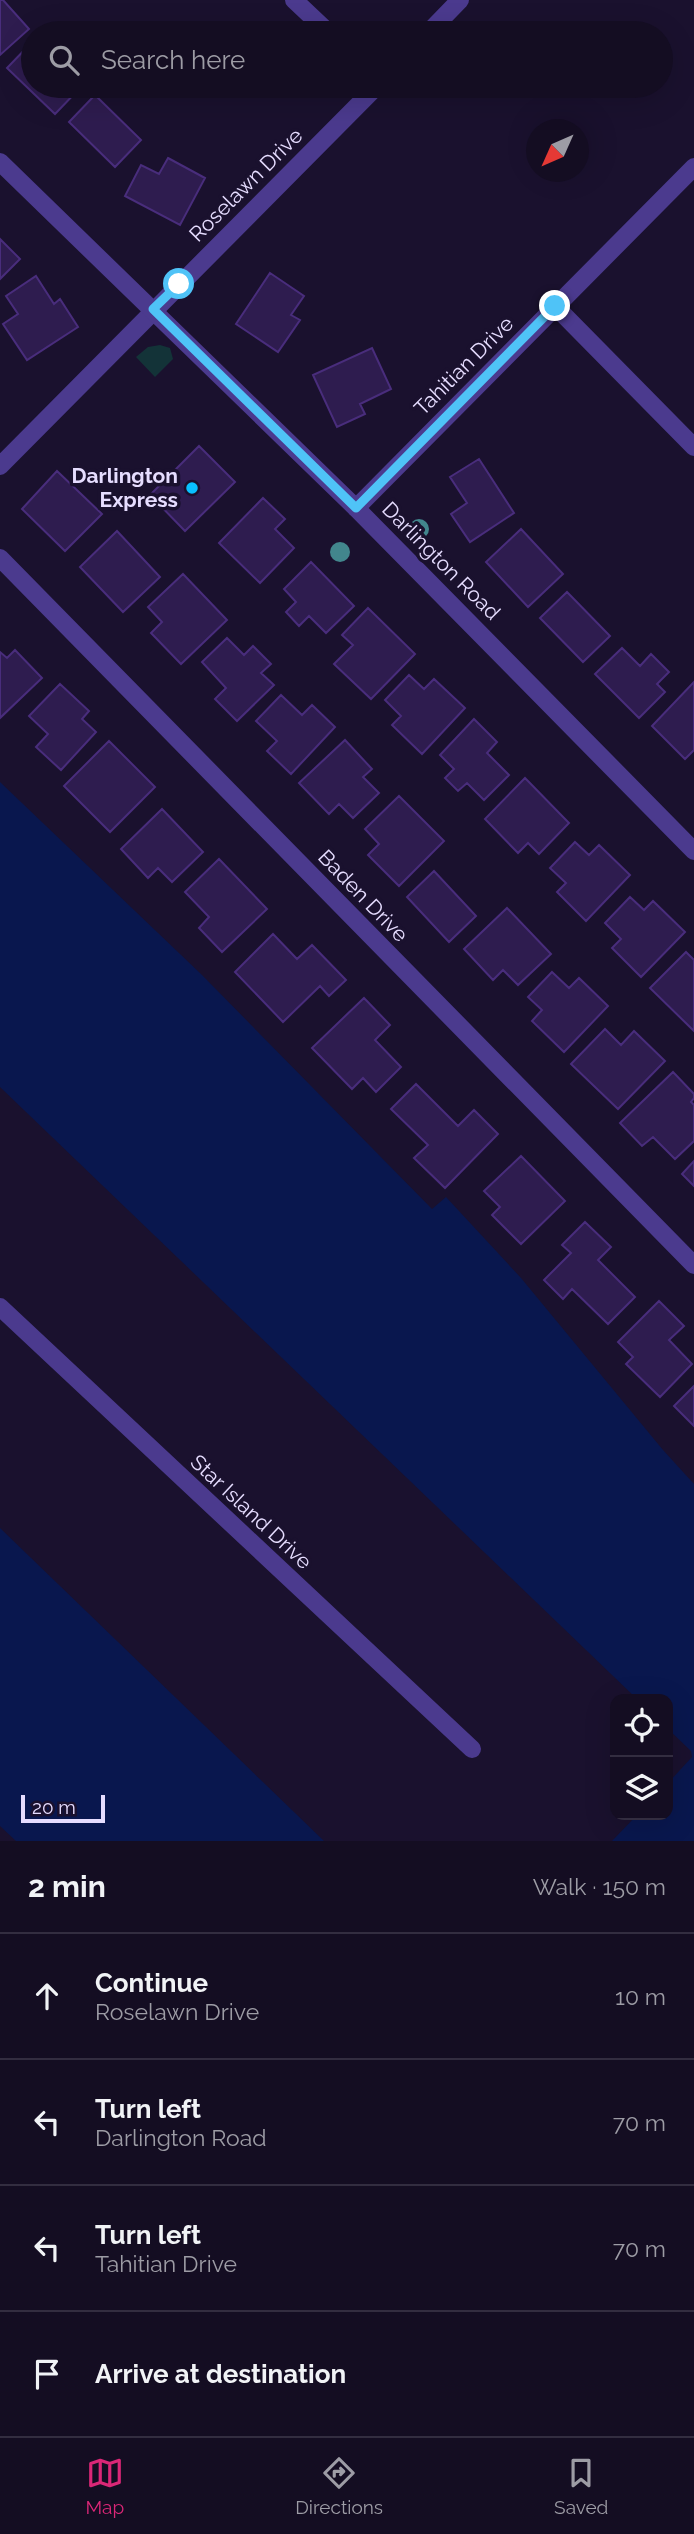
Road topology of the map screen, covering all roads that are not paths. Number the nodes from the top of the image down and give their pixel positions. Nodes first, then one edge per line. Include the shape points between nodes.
1 (295, 0) edge
2 (460, 0) edge
3 (317, 21) edge
4 (440, 21) edge
5 (365, 98) edge
6 (0, 162) edge
7 (694, 167) edge
8 (555, 306) junction
9 (153, 309) junction
10 (694, 447) edge
11 (0, 466) edge
12 (356, 508) junction
13 (0, 558) edge
14 (694, 851) edge
15 (694, 1265) edge
16 (0, 1307) edge
17 (472, 1749) dead end

1 - 3 street
2 - 4 street
5 - 9 street, Roselawn Drive
6 - 9 street, Darlington Road
7 - 8 street, Tahitian Drive
8 - 10 street
8 - 12 street, Tahitian Drive
9 - 11 street, Roselawn Drive
9 - 12 street, Darlington Road
12 - 14 street, Darlington Road
13 - 15 street, Baden Drive
16 - 17 street, Star Island Drive

